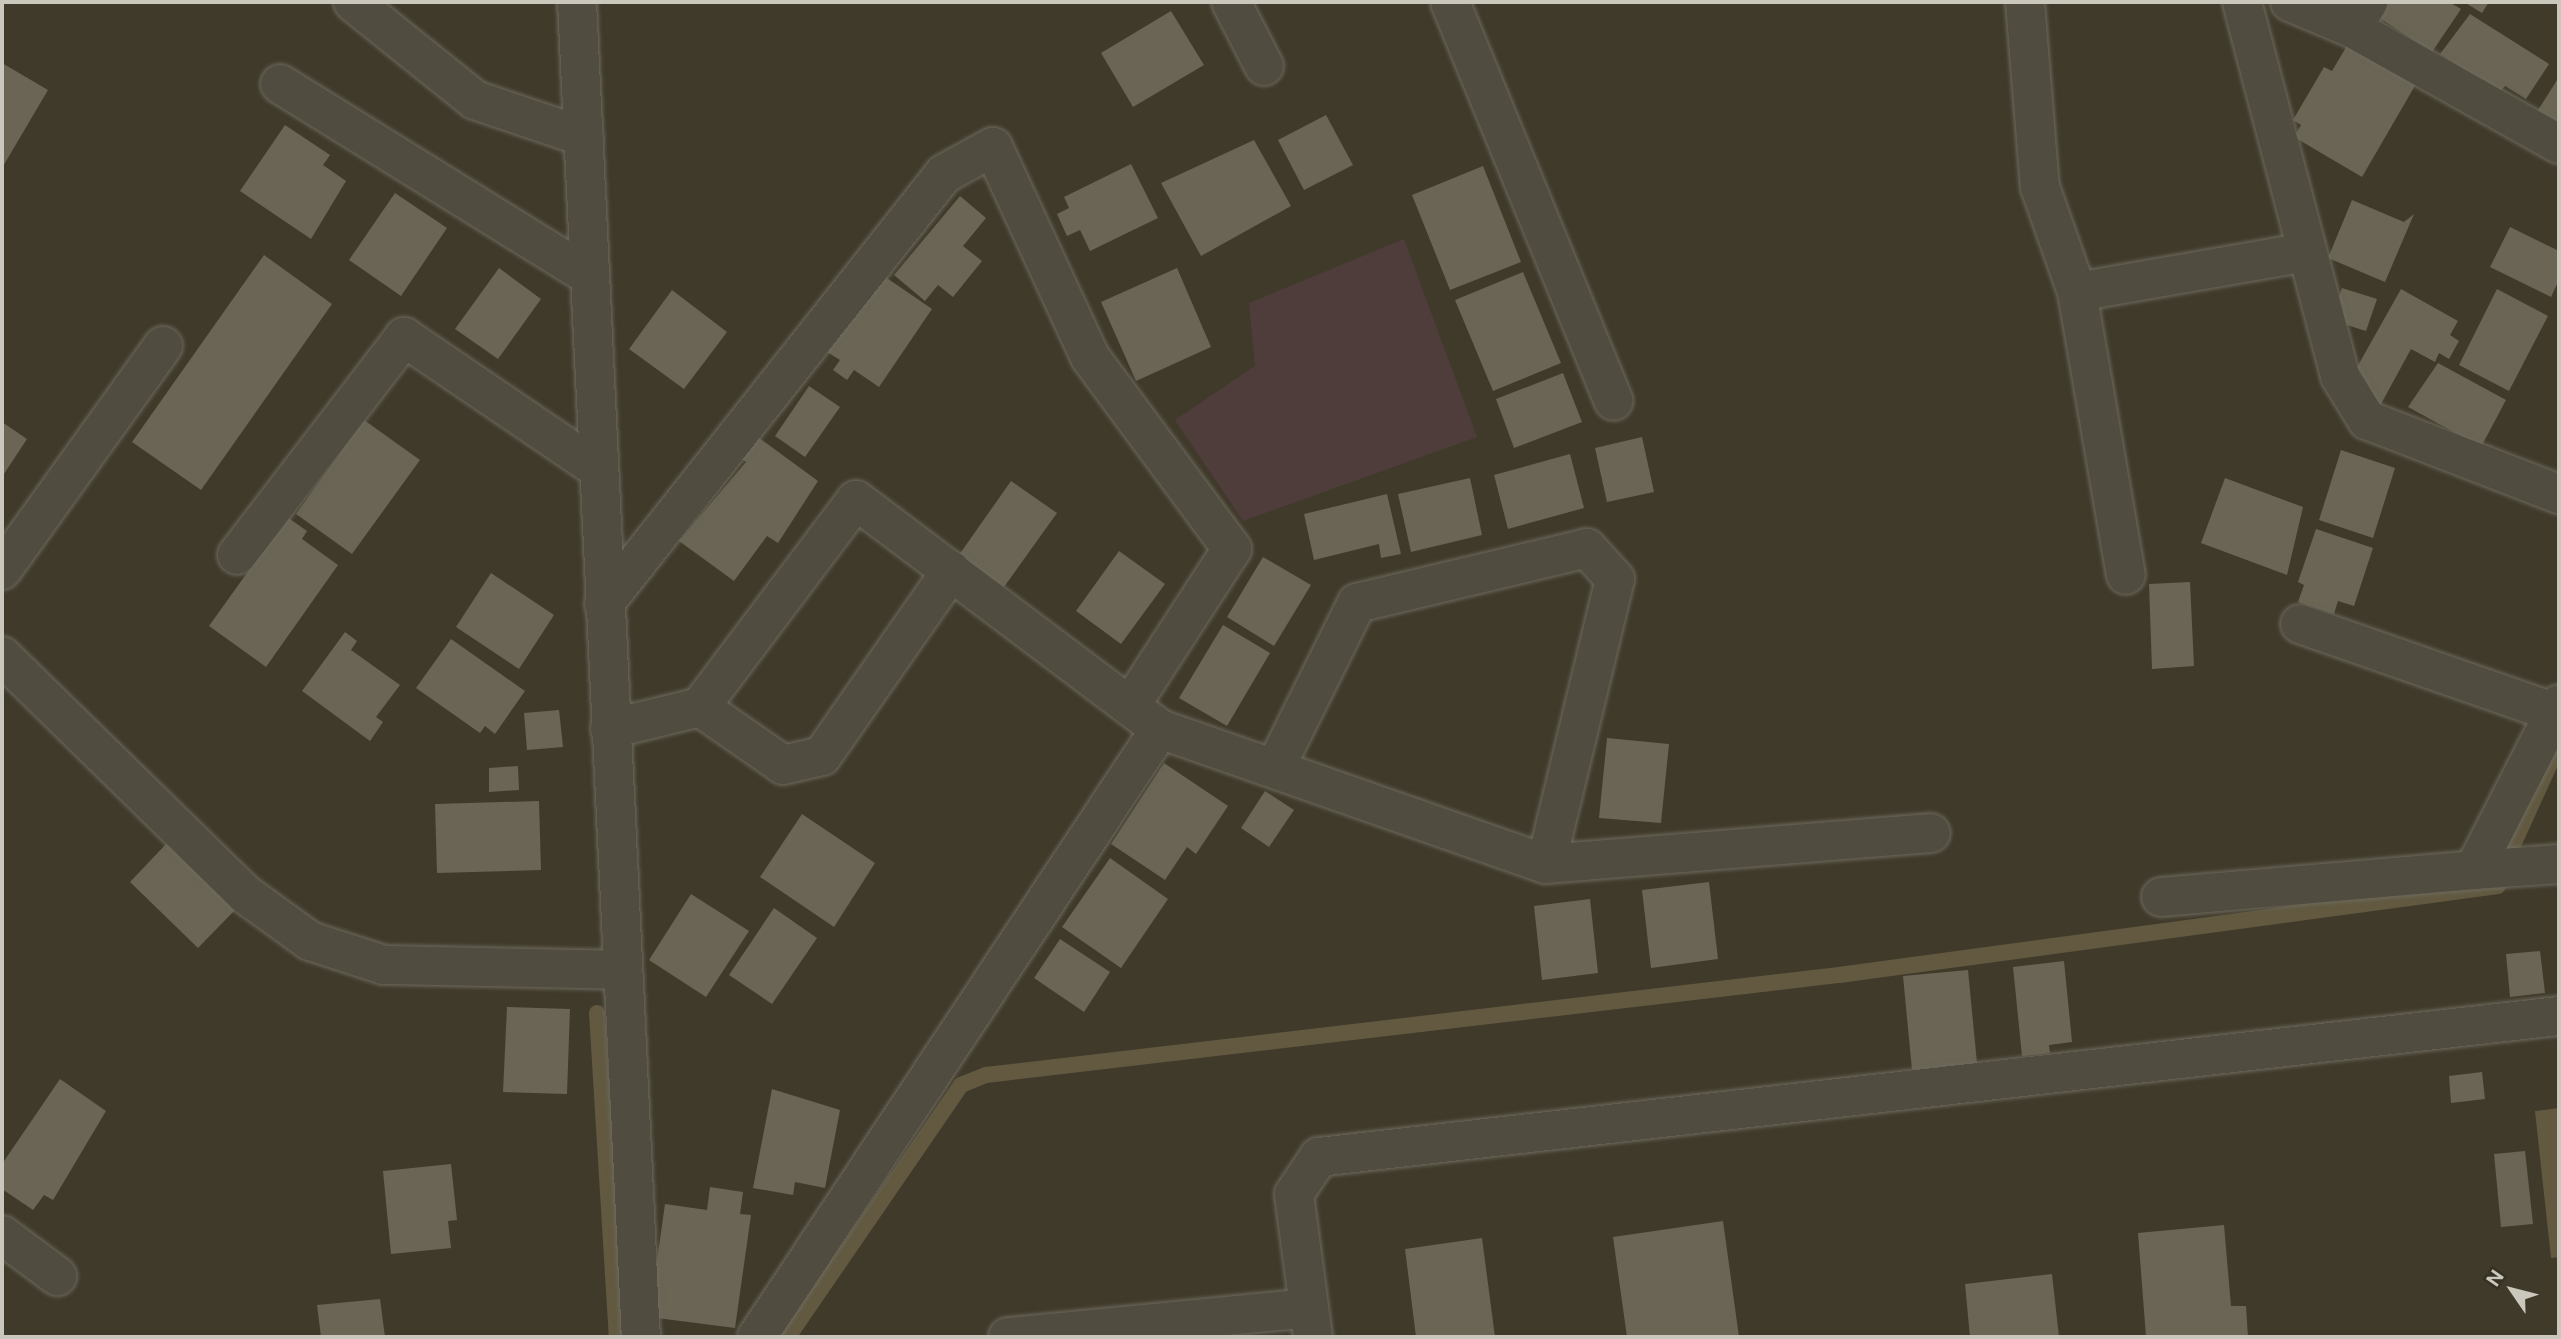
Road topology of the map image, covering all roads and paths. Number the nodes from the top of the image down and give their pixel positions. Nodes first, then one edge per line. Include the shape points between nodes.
1 (353, 2) edge
2 (578, 2) edge
3 (1231, 2) edge
4 (1450, 2) edge
5 (2025, 2) edge
6 (2242, 2) edge
7 (2290, 2) edge
8 (2360, 15) edge
9 (1264, 66) dead end
10 (280, 84) dead end
11 (584, 137) junction
12 (2559, 144) edge
13 (2307, 252) junction
14 (590, 276) junction
15 (2077, 292) junction
16 (163, 346) dead end
17 (1614, 401) dead end
18 (598, 469) junction
19 (2559, 494) edge
20 (237, 555) dead end
21 (2, 570) edge
22 (951, 571) junction
23 (2126, 575) dead end
24 (604, 604) junction
25 (2300, 624) dead end
26 (2, 656) edge
27 (700, 706) junction
28 (1130, 706) junction
29 (2557, 708) edge
30 (610, 729) junction
31 (1160, 729) junction
32 (1275, 768) junction
33 (1931, 834) dead end
34 (2559, 863) edge
35 (1546, 864) junction
36 (2494, 870) junction
37 (2161, 897) dead end
38 (621, 970) junction
39 (2559, 1016) edge
40 (2, 1235) edge
41 (57, 1276) dead end
42 (1311, 1323) edge
43 (641, 1337) edge
44 (757, 1337) edge
45 (1008, 1337) edge

1 - 11 street via 475,100
2 - 11 street
3 - 9 street
4 - 17 street
5 - 15 street via 2040,187
6 - 13 street
7 - 8 street
8 - 12 street
10 - 14 street
11 - 14 street
13 - 15 street
13 - 19 street via 2340,376 2367,420
14 - 18 street
15 - 23 street
16 - 21 street
18 - 20 street via 404,337
18 - 24 street
22 - 27 street via 822,756 783,765
22 - 27 street via 856,500
22 - 28 street
24 - 28 street via 944,174 993,147 1090,357 1232,550
24 - 30 street
25 - 29 street
26 - 38 street via 245,894 310,941 384,965
27 - 30 street
28 - 31 street
29 - 36 street
30 - 38 street
31 - 32 street
31 - 44 street
32 - 35 street
32 - 35 street via 1357,603 1587,548 1615,579
33 - 35 street
34 - 36 street
36 - 37 street
38 - 43 street
39 - 42 street via 1320,1157 1294,1195
40 - 41 street
42 - 45 street

